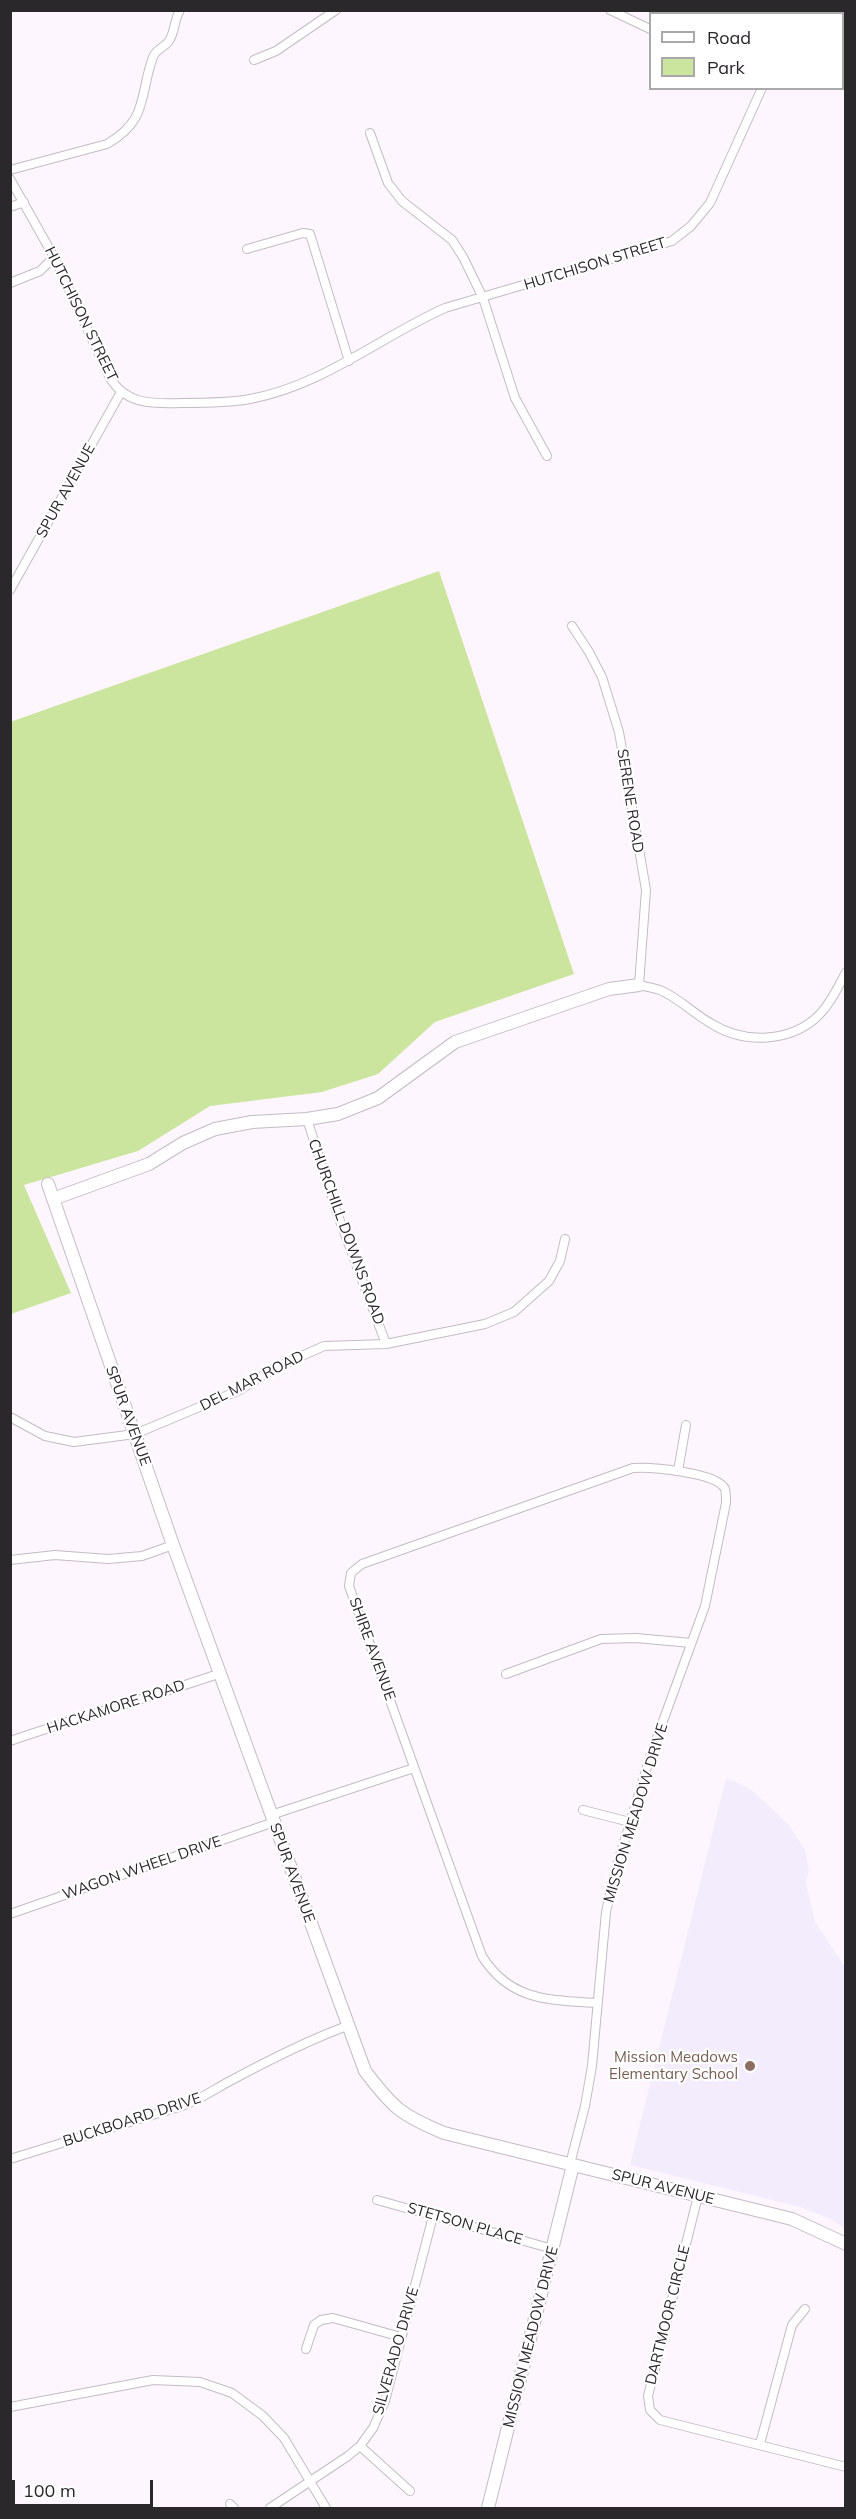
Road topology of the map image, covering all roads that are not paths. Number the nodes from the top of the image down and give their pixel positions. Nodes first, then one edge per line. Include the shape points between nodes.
1 (180, 10) edge
2 (336, 10) edge
3 (610, 10) edge
4 (649, 28) edge
5 (254, 60) dead end
6 (761, 90) edge
7 (370, 133) dead end
8 (10, 170) edge
9 (10, 179) edge
10 (24, 202) junction
11 (10, 207) edge
12 (247, 249) dead end
13 (54, 258) junction
14 (10, 283) edge
15 (483, 298) junction
16 (349, 361) junction
17 (121, 392) junction
18 (547, 456) dead end
19 (10, 590) edge
20 (572, 626) dead end
21 (846, 972) edge
22 (639, 986) junction
23 (306, 1119) junction
24 (48, 1184) dead end
25 (53, 1199) junction
26 (565, 1239) dead end
27 (386, 1344) junction
28 (10, 1417) edge
29 (686, 1425) dead end
30 (135, 1434) junction
31 (678, 1471) junction
32 (726, 1503) joint
33 (173, 1545) junction
34 (10, 1560) edge
35 (691, 1643) junction
36 (221, 1673) junction
37 (506, 1674) dead end
38 (10, 1741) edge
39 (414, 1768) junction
40 (583, 1810) dead end
41 (273, 1819) junction
42 (630, 1822) junction
43 (10, 1914) edge
44 (597, 2003) junction
45 (347, 2026) junction
46 (10, 2159) edge
47 (572, 2165) junction
48 (698, 2196) junction
49 (377, 2200) dead end
50 (433, 2216) junction
51 (846, 2244) edge
52 (553, 2249) junction
53 (805, 2308) dead end
54 (401, 2337) junction
55 (306, 2349) dead end
56 (10, 2407) edge
57 (760, 2444) junction
58 (360, 2446) junction
59 (846, 2467) edge
60 (310, 2482) junction
61 (410, 2491) dead end
62 (270, 2508) edge
63 (326, 2508) edge
64 (488, 2508) edge

1 - 8 street via 169,41 153,55 145,97 134,121 120,136 107,144
2 - 5 street via 276,51
3 - 4 street
6 - 15 street, HUTCHISON STREET via 710,203 672,241
7 - 15 street via 388,183 402,201 452,240
9 - 10 street, HUTCHISON STREET
10 - 11 street
10 - 13 street, HUTCHISON STREET
12 - 16 street via 310,234
13 - 14 street via 40,271
13 - 17 street, HUTCHISON STREET via 109,376
15 - 16 street, HUTCHISON STREET via 445,308
15 - 18 street via 515,398
16 - 17 street, HUTCHISON STREET via 293,387 241,401 146,404
17 - 19 street, SPUR AVENUE
20 - 22 street, SERENE ROAD via 602,677 619,732 646,890
21 - 22 street via 818,1016 805,1026 773,1038 730,1034 662,991
22 - 23 street via 609,989 455,1042 378,1098 338,1114
23 - 25 street via 215,1129 149,1164
23 - 27 street, CHURCHILL DOWNS ROAD
24 - 25 street, SPUR AVENUE
25 - 30 street, SPUR AVENUE
26 - 27 street, DEL MAR ROAD via 560,1261 549,1281 514,1312 485,1324
27 - 30 street, DEL MAR ROAD via 324,1346 275,1368 240,1390
28 - 30 street, DEL MAR ROAD via 45,1436 74,1442
29 - 31 street
30 - 33 street, SPUR AVENUE
31 - 32 street, SHIRE AVENUE via 718,1482 725,1489
31 - 39 street, SHIRE AVENUE via 633,1468 362,1563 351,1573 349,1586
32 - 35 street, MISSION MEADOW DRIVE via 705,1606
33 - 34 street via 142,1556 108,1559 55,1555
33 - 36 street, SPUR AVENUE
35 - 37 street via 601,1639
35 - 42 street, MISSION MEADOW DRIVE
36 - 38 street, HACKAMORE ROAD
36 - 41 street, SPUR AVENUE
39 - 41 street, WAGON WHEEL DRIVE
39 - 44 street, SHIRE AVENUE via 489,1967 508,1986 533,1996
40 - 42 street
41 - 43 street, WAGON WHEEL DRIVE
41 - 45 street, SPUR AVENUE
42 - 44 street, MISSION MEADOW DRIVE via 606,1912
44 - 47 street, MISSION MEADOW DRIVE via 592,2066
45 - 46 street, BUCKBOARD DRIVE via 310,2039 207,2096
45 - 47 street, SPUR AVENUE via 365,2071 390,2103 411,2119 444,2133
47 - 48 street, SPUR AVENUE
47 - 52 street, MISSION MEADOW DRIVE
48 - 51 street, SPUR AVENUE via 792,2219
48 - 57 street, DARTMOOR CIRCLE via 648,2396 650,2410 660,2420
49 - 50 street, STETSON PLACE
50 - 52 street, STETSON PLACE
50 - 54 street, SILVERADO DRIVE
52 - 64 street, MISSION MEADOW DRIVE
53 - 57 street via 792,2325
54 - 55 street via 333,2318 314,2325
54 - 58 street, SILVERADO DRIVE via 385,2401
56 - 60 street via 153,2380 200,2382 232,2393 263,2415 284,2438
57 - 59 street, DARTMOOR CIRCLE
58 - 60 street, SILVERADO DRIVE
58 - 61 street
60 - 62 street, SILVERADO DRIVE
60 - 63 street

